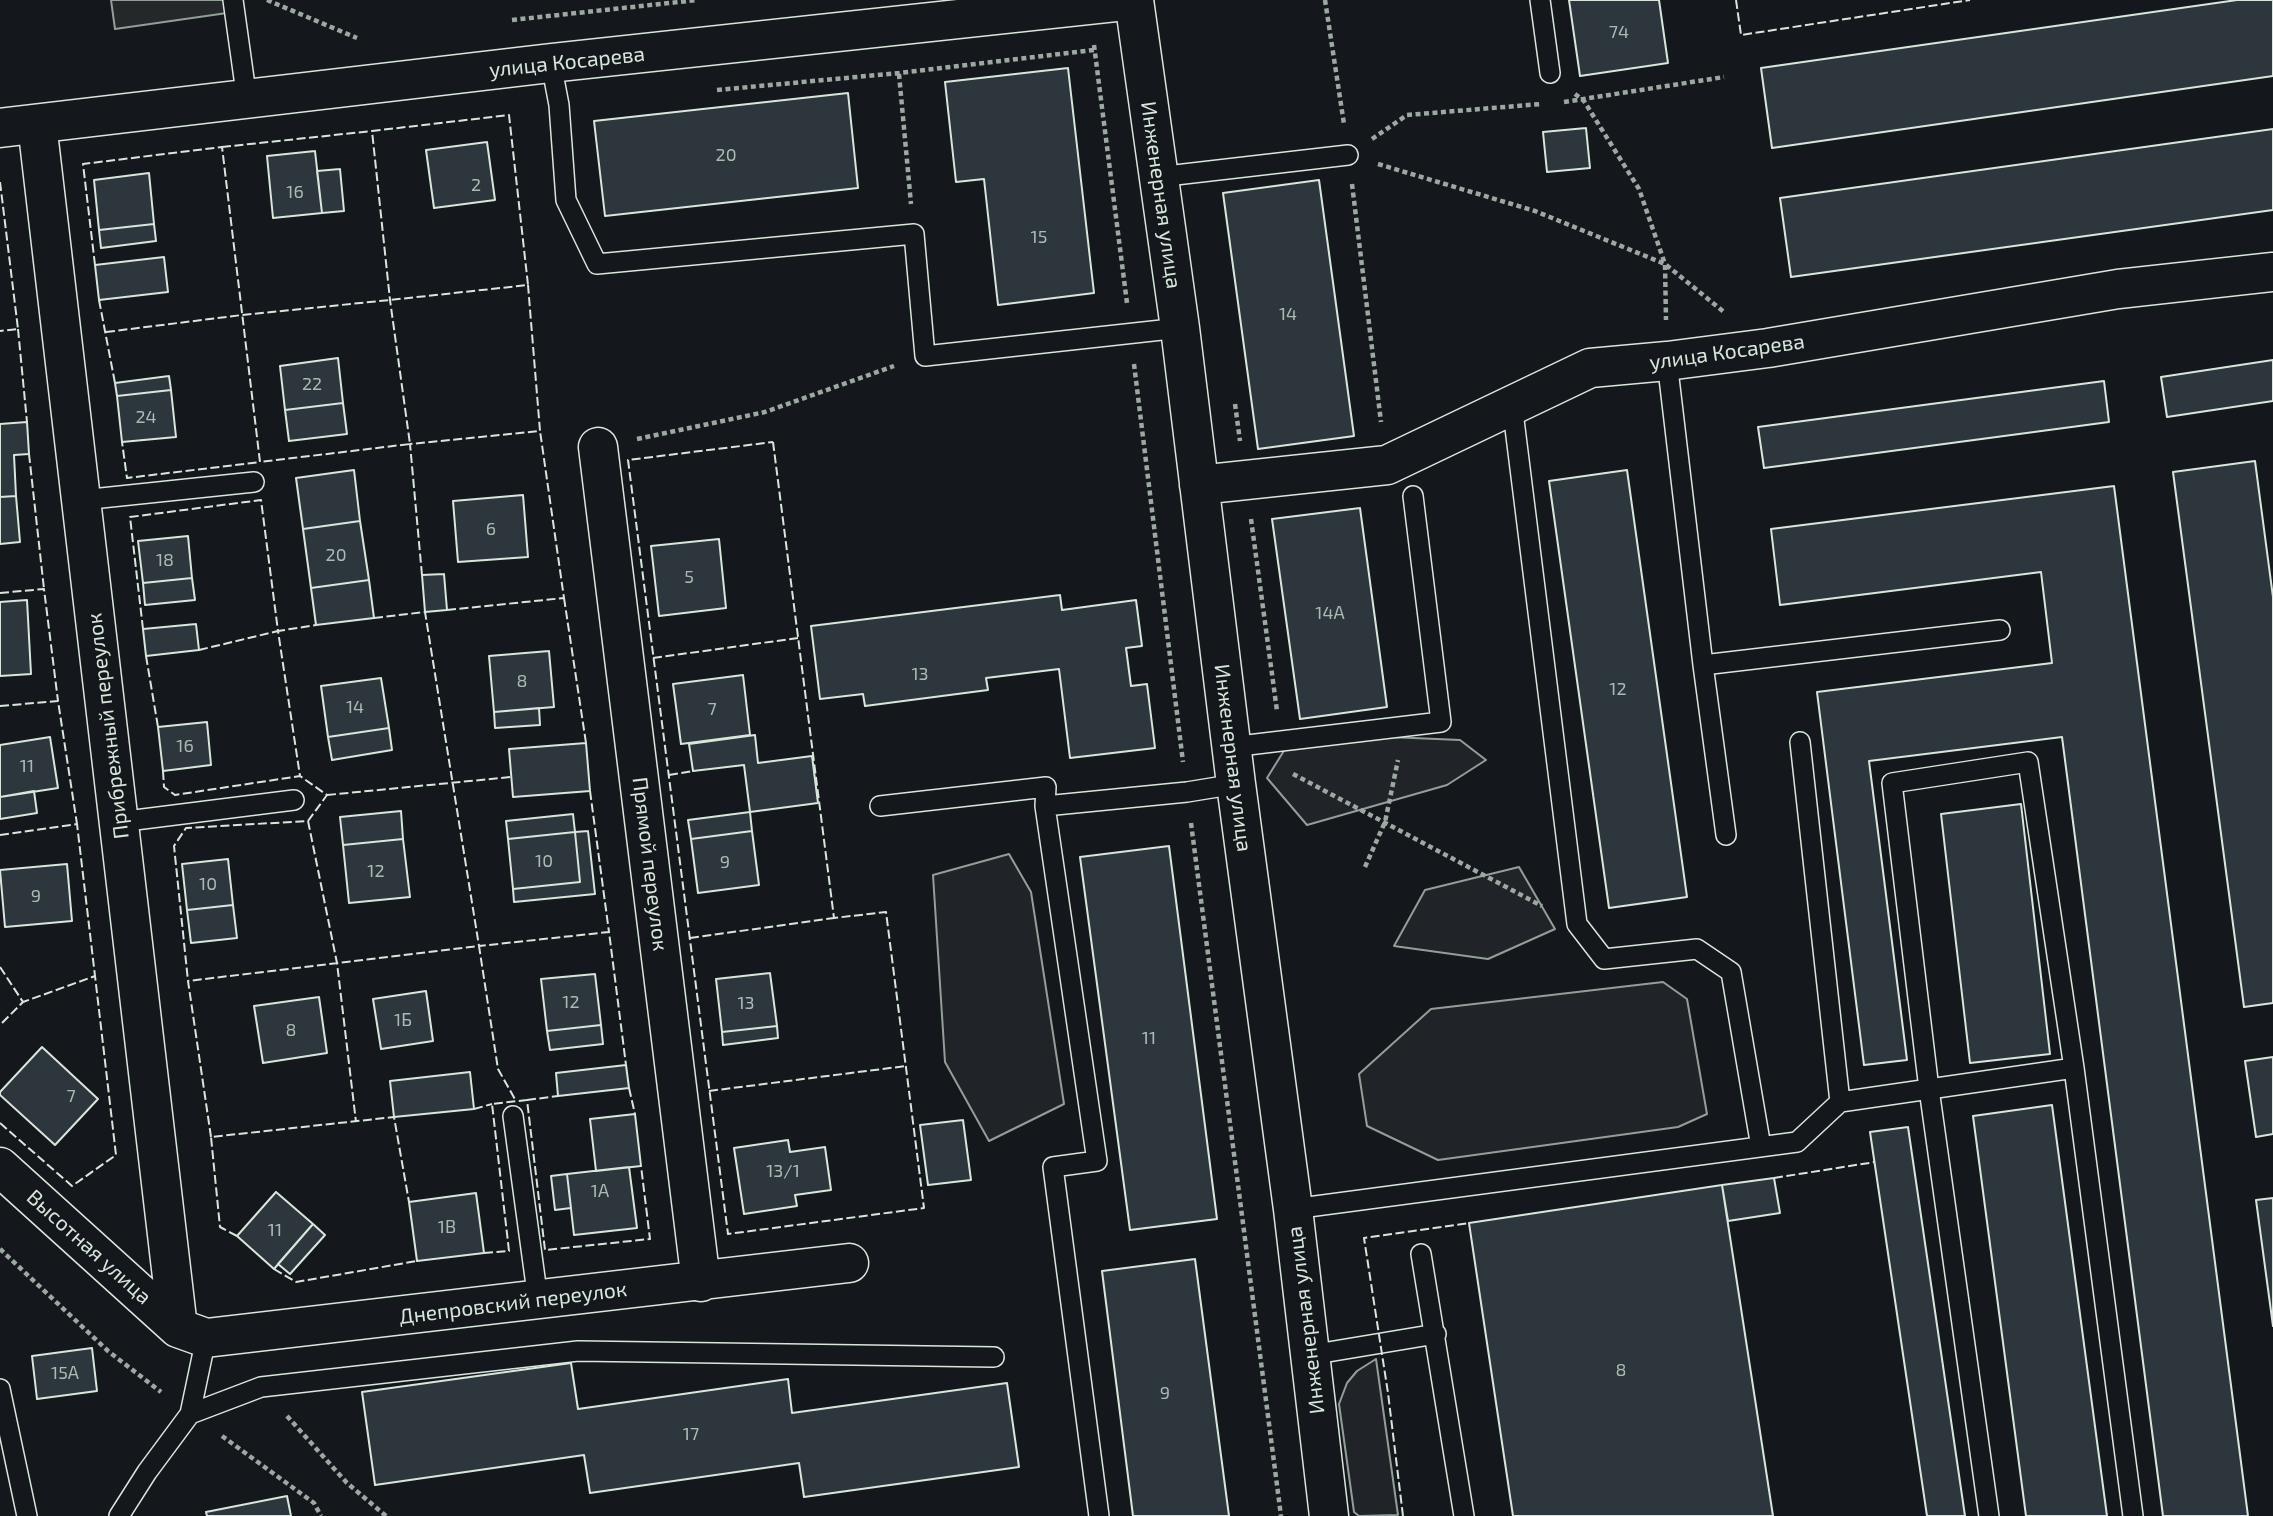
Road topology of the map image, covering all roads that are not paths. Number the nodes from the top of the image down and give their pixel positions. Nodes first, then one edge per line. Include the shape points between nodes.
1 (233, 0) edge
2 (1134, 0) edge
3 (1539, 0) edge
4 (551, 63) junction
5 (1550, 73) road end
6 (247, 100) junction
7 (37, 124) junction
8 (0, 128) edge
9 (1348, 155) road end
10 (1158, 177) junction
11 (2273, 272) edge
12 (1180, 328) junction
13 (1667, 361) junction
14 (1512, 404) junction
15 (598, 447) road end
16 (254, 482) dead end
17 (1199, 485) junction
18 (1413, 496) dead end
19 (82, 500) junction
20 (2000, 630) dead end
21 (1703, 665) junction
22 (1800, 743) dead end
23 (1231, 747) junction
24 (1236, 784) junction
25 (294, 800) dead end
26 (880, 806) dead end
27 (1045, 806) junction
28 (119, 822) junction
29 (1726, 835) dead end
30 (2074, 1068) junction
31 (1929, 1089) junction
32 (1840, 1102) junction
33 (513, 1116) dead end
34 (1761, 1147) junction
35 (0, 1167) edge
36 (1293, 1209) junction
37 (1421, 1254) dead end
38 (849, 1263) dead end
39 (701, 1282) junction
40 (537, 1300) junction
41 (192, 1333) junction
42 (1436, 1334) junction
43 (1310, 1355) junction
44 (994, 1357) dead end
45 (0, 1389) edge
46 (190, 1414) junction
47 (27, 1516) edge
48 (119, 1516) edge
49 (1099, 1516) edge
50 (1329, 1516) edge
51 (1464, 1516) edge
52 (1989, 1516) edge
53 (2133, 1516) edge

1 - 6 lane
2 - 4 street, улица Косарева
2 - 10 street, Инженерная улица
3 - 5 lane
4 - 6 street, улица Косарева
4 - 12 lane via 566,200 597,264 914,234 925,356
6 - 7 street, улица Косарева
7 - 8 street, улица Косарева
7 - 19 street, Прибрежный переулок
9 - 10 lane
10 - 12 street, Инженерная улица
11 - 13 street, улица Косарева via 2118,289
12 - 17 street, Инженерная улица
13 - 14 street, улица Косарева via 1590,368
13 - 21 lane
14 - 17 street, улица Косарева via 1387,465
14 - 34 lane via 1577,924 1604,958 1697,948 1731,972
15 - 39 street, Прямой переулок
16 - 19 lane
17 - 23 street, Инженерная улица
18 - 23 lane via 1441,722
19 - 28 street, Прибрежный переулок
20 - 21 lane
21 - 29 lane
22 - 32 lane
23 - 24 street, Инженерная улица
24 - 27 lane
24 - 36 street, Инженерная улица
25 - 28 lane
26 - 27 lane via 1046,787
27 - 49 lane via 1097,1161 1053,1167
28 - 41 street, Прибрежный переулок
30 - 31 lane
30 - 31 lane via 2028,762 1892,783
30 - 53 lane
31 - 32 lane
31 - 52 lane
32 - 34 lane via 1797,1142
33 - 40 lane
34 - 36 lane
35 - 41 street, Высотная улица
36 - 43 street, Инженерная улица
37 - 42 lane
38 - 39 street, Днепровский переулок
39 - 40 street, Днепровский переулок
40 - 41 street, Днепровский переулок
41 - 46 lane
42 - 43 lane
42 - 51 lane
43 - 50 street, Инженерная улица
44 - 46 lane via 578,1351 261,1387
45 - 47 lane
46 - 48 lane

